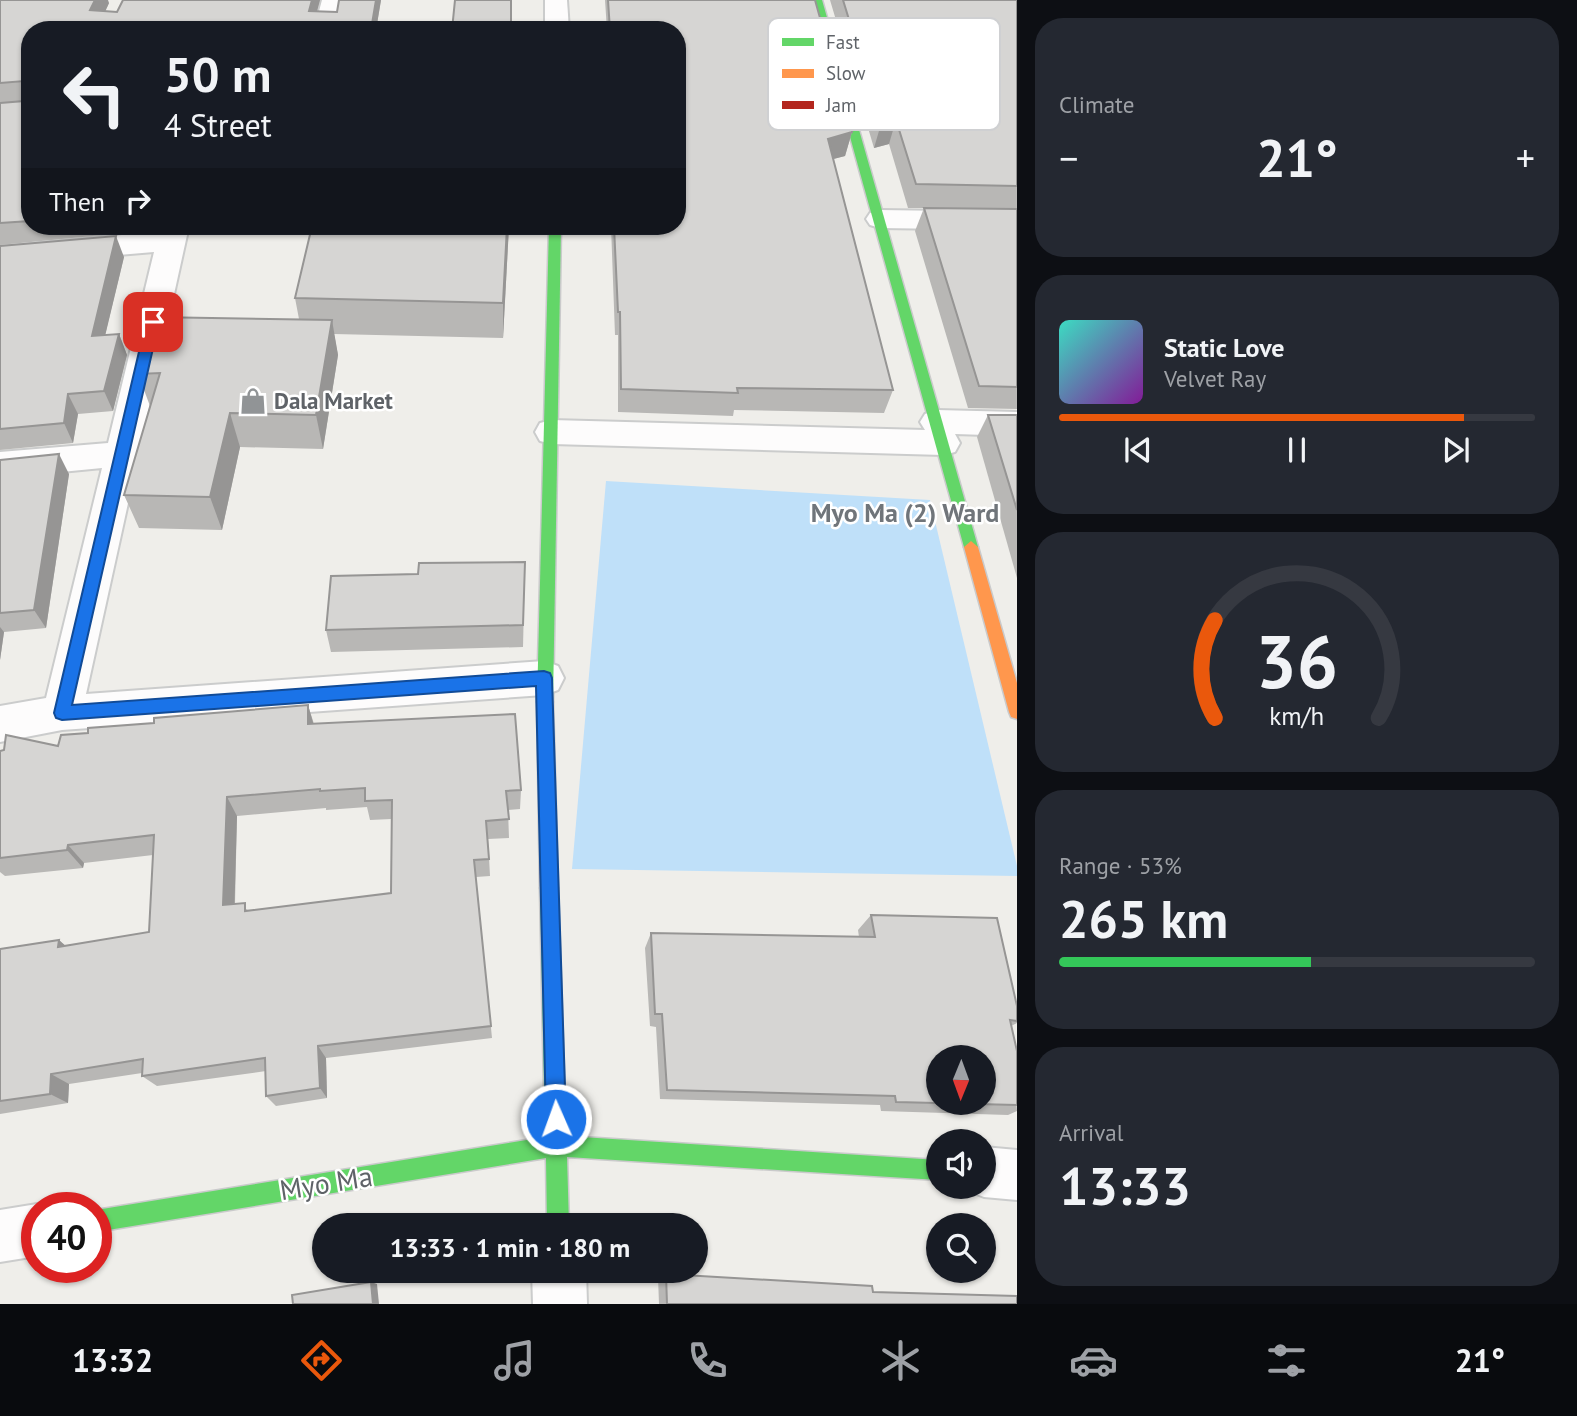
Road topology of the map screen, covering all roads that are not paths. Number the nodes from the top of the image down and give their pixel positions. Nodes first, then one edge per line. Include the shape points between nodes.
1 (333, 0) edge
2 (556, 0) edge
3 (817, 0) edge
4 (822, 18) edge
5 (328, 21) edge
6 (557, 21) edge
7 (854, 130) edge
8 (880, 219) junction
9 (1017, 221) edge
10 (168, 235) edge
11 (173, 235) edge
12 (555, 235) edge
13 (0, 256) edge
14 (1017, 424) edge
15 (552, 432) junction
16 (940, 433) junction
17 (122, 454) junction
18 (0, 466) edge
19 (544, 678) junction
20 (1015, 695) edge
21 (62, 713) junction
22 (0, 723) edge
23 (556, 1146) junction
24 (926, 1169) edge
25 (996, 1173) edge
26 (1017, 1175) edge
27 (558, 1213) edge
28 (112, 1217) edge
29 (21, 1233) edge
30 (0, 1236) edge
31 (559, 1283) edge
32 (560, 1304) edge

1 - 5 street
2 - 6 street
3 - 4 street
7 - 8 street
8 - 9 street
8 - 16 street
10 - 13 street
11 - 17 street
12 - 15 street
14 - 16 street
15 - 16 street
15 - 19 street
16 - 20 street
17 - 18 street
17 - 21 street
19 - 21 street
19 - 23 street
21 - 22 street
23 - 24 street, Myo Ma
23 - 27 street
23 - 28 street, Myo Ma
25 - 26 street
29 - 30 street
31 - 32 street

